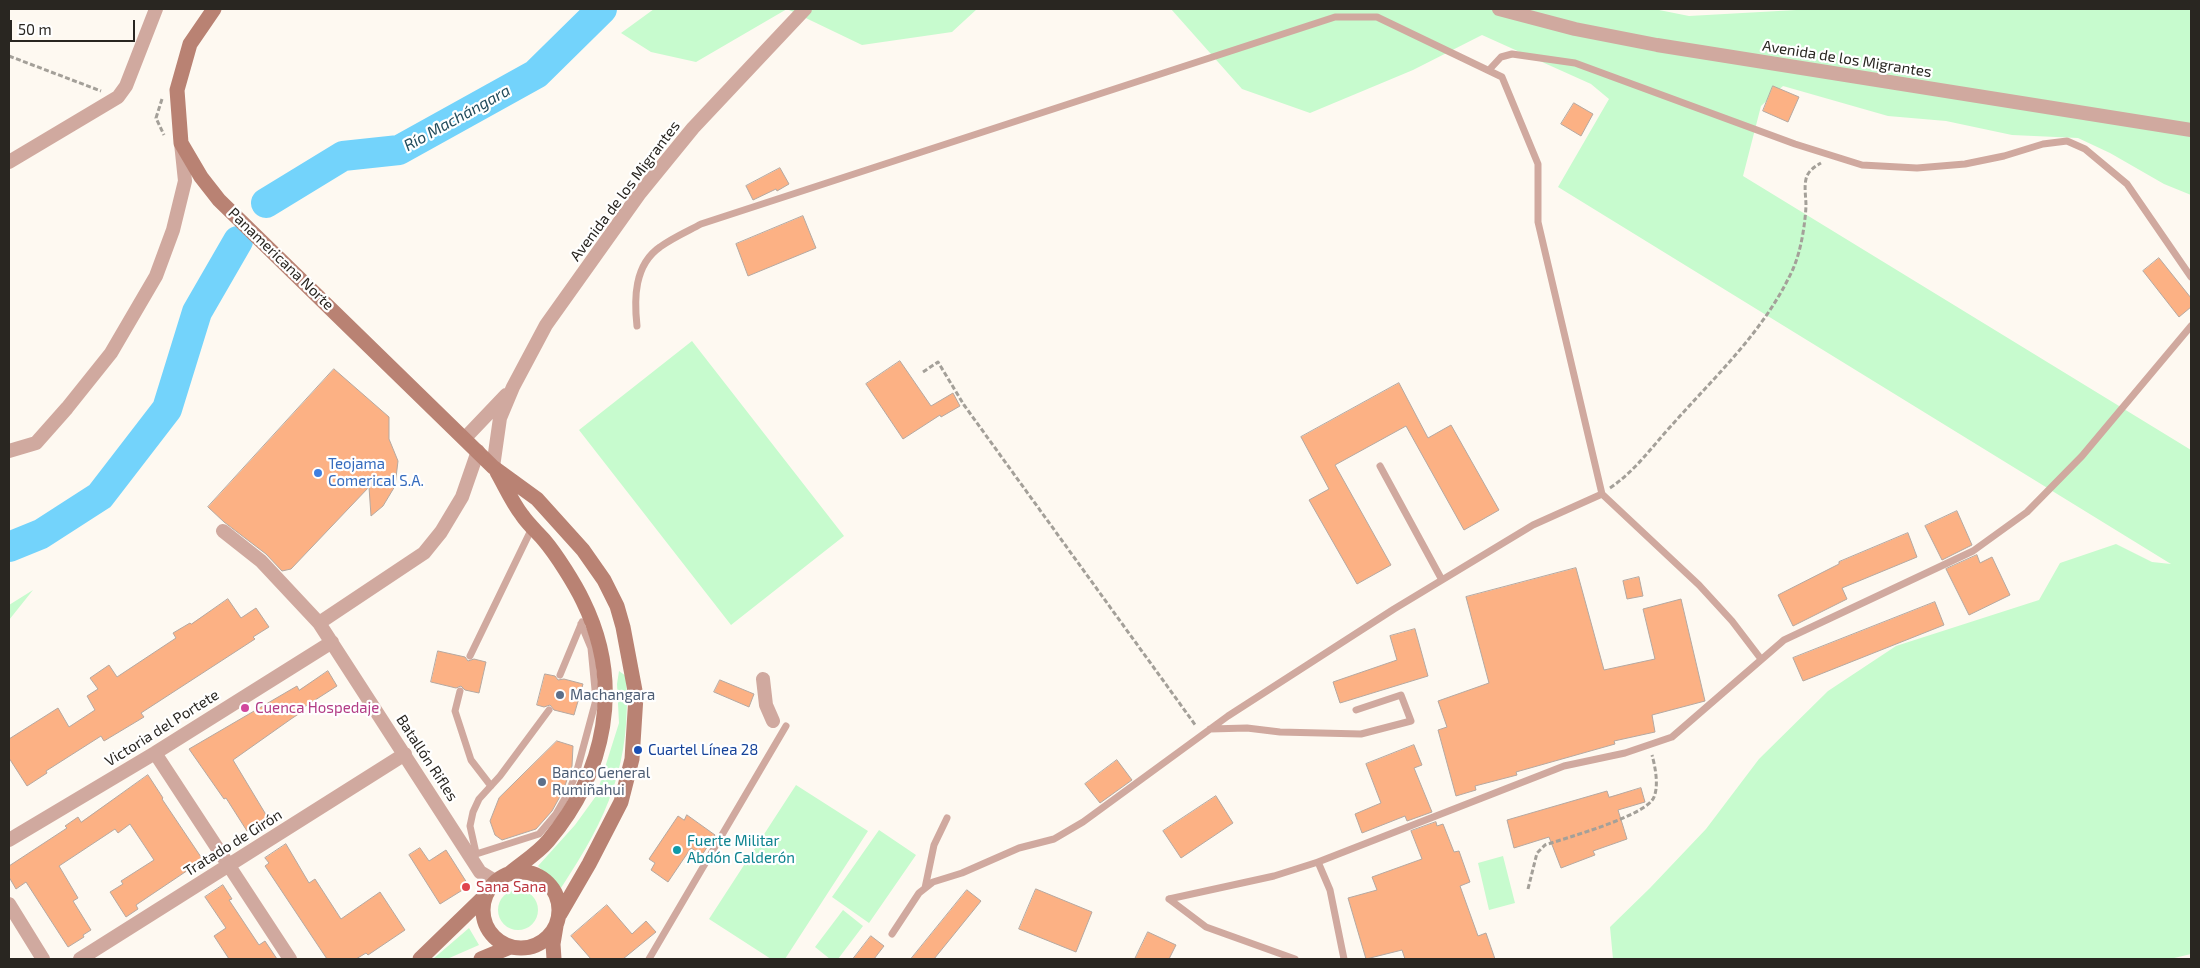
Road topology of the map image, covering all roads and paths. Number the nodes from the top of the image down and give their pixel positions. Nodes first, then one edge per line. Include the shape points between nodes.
1 (156, 9) edge
2 (214, 9) edge
3 (805, 9) edge
4 (1499, 9) edge
5 (9, 56) edge
6 (1489, 70) junction
7 (118, 97) junction
8 (2191, 130) edge
9 (181, 143) junction
10 (1832, 156) junction
11 (9, 162) edge
12 (2191, 277) edge
13 (637, 326) dead end
14 (2191, 326) edge
15 (923, 372) dead end
16 (513, 387) junction
17 (465, 438) junction
18 (9, 451) edge
19 (478, 451) junction
20 (493, 466) junction
21 (1380, 466) dead end
22 (1602, 494) junction
23 (532, 527) junction
24 (223, 531) dead end
25 (1442, 580) junction
26 (584, 617) junction
27 (319, 623) junction
28 (332, 642) junction
29 (470, 656) dead end
30 (1761, 658) junction
31 (560, 675) dead end
32 (763, 679) dead end
33 (460, 691) dead end
34 (548, 710) dead end
35 (1356, 710) dead end
36 (773, 721) dead end
37 (786, 726) dead end
38 (1210, 729) junction
39 (1203, 735) junction
40 (1648, 745) junction
41 (155, 753) junction
42 (404, 754) junction
43 (491, 786) junction
44 (948, 818) dead end
45 (9, 840) edge
46 (473, 854) junction
47 (1318, 862) junction
48 (227, 866) junction
49 (510, 873) junction
50 (495, 881) junction
51 (926, 888) junction
52 (1528, 889) dead end
53 (485, 896) junction
54 (9, 904) edge
55 (558, 920) junction
56 (892, 934) dead end
57 (513, 947) junction
58 (43, 959) edge
59 (80, 959) edge
60 (290, 959) edge
61 (420, 959) edge
62 (481, 959) edge
63 (533, 959) edge
64 (554, 959) edge
65 (649, 959) edge
66 (1295, 959) edge
67 (1344, 959) edge

1 - 7 street via 126,86
2 - 9 main road, Panamericana Norte via 190,44 177,90
3 - 16 street, Avenida de los Migrantes via 693,128 640,193 546,325
4 - 8 street, Avenida de los Migrantes via 1575,29 1657,45
5 - 7 path
6 - 10 lane via 1501,57 1512,54 1575,63
6 - 13 lane via 1377,17 1335,17 701,224 659,247 646,262 635,291
6 - 22 lane via 1502,77 1538,164 1538,222
7 - 11 street
9 - 17 main road, Panamericana Norte via 200,177 219,200
9 - 18 street via 185,181 173,230 156,276 111,352 67,408 36,443
10 - 12 lane via 1862,165 1917,168 1965,164 2067,140 2085,149 2127,184
10 - 22 path via 1812,168 1806,179 1806,206 1795,264 1759,327 1627,477
14 - 30 lane via 2082,456 2027,512 1973,551 1784,640
15 - 39 path via 938,362 964,405
16 - 17 street
16 - 20 street via 500,418
17 - 19 main road, Panamericana Norte
19 - 20 main road, Panamericana Norte
19 - 27 street via 462,497 424,553
20 - 23 main road, Panamericana Norte via 520,513
20 - 55 main road, Panamericana Norte via 537,499 584,550 604,580 623,628 636,696 632,759 621,802
21 - 25 lane
22 - 25 lane via 1533,525
22 - 30 lane via 1699,585
23 - 26 main road, Panamericana Norte via 546,542 583,601
23 - 29 lane
24 - 27 street, Batallón Rifles via 261,561
25 - 38 lane
26 - 31 lane
26 - 46 lane via 596,700 568,793 539,834
26 - 49 main road, Panamericana Norte via 604,662 607,699 602,736 583,791 567,816 546,843
27 - 28 street, Batallón Rifles
28 - 41 street, Victoria del Portete
28 - 42 street, Batallón Rifles
30 - 40 lane via 1672,737
32 - 36 street via 766,705
33 - 43 lane via 455,711 465,744 471,760
34 - 43 lane
35 - 38 lane via 1401,696 1411,721 1361,734
37 - 65 lane
38 - 39 lane
39 - 51 lane via 1083,822 1054,839 1019,848 933,882
40 - 47 lane via 1564,766
40 - 52 path via 1656,775 1654,797 1646,807 1614,822 1545,845 1537,853
41 - 45 street, Victoria del Portete
41 - 48 street
42 - 46 street, Batallón Rifles
42 - 48 street, Tratado de Girón
43 - 46 lane via 473,812 470,826
44 - 51 lane via 934,845
46 - 50 street, Batallón Rifles via 480,872
47 - 66 lane via 1274,876 1169,899 1206,927
47 - 67 lane via 1330,890
48 - 59 street, Tratado de Girón
48 - 60 street
49 - 50 main road, Panamericana Norte
49 - 55 main road via 523,871 546,880 559,901
50 - 53 main road, Panamericana Norte
51 - 56 lane via 919,893
53 - 57 main road via 483,918 487,929 495,938
53 - 61 main road, Panamericana Norte
54 - 58 street
55 - 57 main road, Panamericana Norte via 546,940 538,945
55 - 64 main road via 553,944
57 - 62 main road, Panamericana Norte
57 - 63 main road

